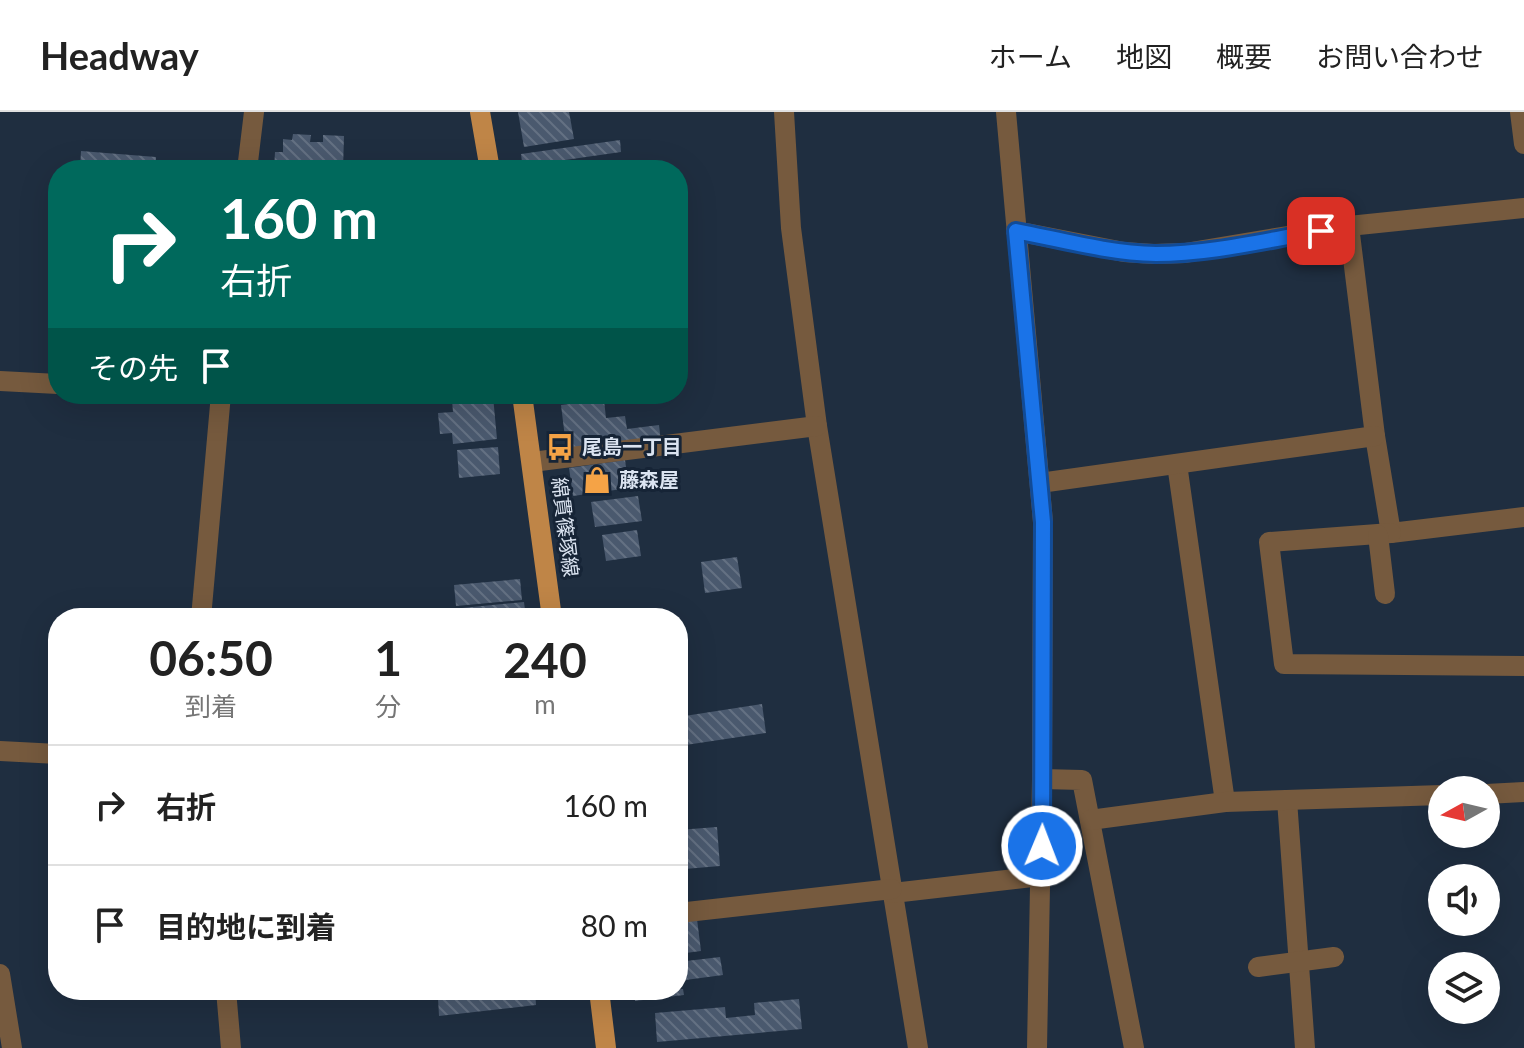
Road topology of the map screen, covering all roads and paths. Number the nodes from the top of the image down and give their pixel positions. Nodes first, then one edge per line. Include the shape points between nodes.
1 (254, 112) edge
2 (480, 112) edge
3 (784, 112) edge
4 (1006, 112) edge
5 (1520, 112) edge
6 (1524, 144) edge
7 (248, 160) edge
8 (488, 160) edge
9 (1524, 208) edge
10 (1349, 226) junction
11 (1016, 231) junction
12 (0, 381) edge
13 (48, 383) edge
14 (218, 404) edge
15 (523, 404) edge
16 (817, 426) junction
17 (1375, 436) junction
18 (532, 462) junction
19 (1177, 464) junction
20 (1040, 483) junction
21 (1524, 517) edge
22 (1385, 534) junction
23 (1385, 594) dead end
24 (202, 608) edge
25 (551, 608) edge
26 (1524, 666) edge
27 (0, 751) edge
28 (48, 753) edge
29 (1042, 779) junction
30 (1524, 792) edge
31 (1500, 793) edge
32 (1428, 795) edge
33 (1287, 800) junction
34 (1225, 802) junction
35 (1090, 820) junction
36 (1041, 876) junction
37 (892, 891) junction
38 (688, 912) edge
39 (1334, 957) dead end
40 (1298, 962) junction
41 (1258, 967) dead end
42 (0, 974) edge
43 (227, 1000) edge
44 (600, 1000) edge
45 (12, 1048) edge
46 (231, 1048) edge
47 (606, 1048) edge
48 (918, 1048) edge
49 (1037, 1048) edge
50 (1134, 1048) edge
51 (1305, 1048) edge

1 - 7 street
2 - 8 main road
3 - 16 street via 791,228
4 - 11 street
5 - 6 street
9 - 10 street
10 - 11 street via 1153,254
10 - 17 street
11 - 20 street
12 - 13 street
14 - 24 street
15 - 18 main road, 綿貫篠塚線
16 - 18 street
16 - 37 street
17 - 19 street
17 - 22 street
18 - 25 main road, 綿貫篠塚線
19 - 20 street
19 - 34 street
20 - 29 street
21 - 22 street
22 - 23 street
22 - 26 street via 1269,542 1284,664
27 - 28 street
29 - 35 street via 1082,780
29 - 36 street
30 - 31 street
32 - 33 street
33 - 34 street
33 - 40 street
34 - 35 street
35 - 50 street
36 - 37 street
36 - 49 street
37 - 38 street
37 - 48 street
39 - 40 street
40 - 41 street
40 - 51 street
42 - 45 street
43 - 46 street
44 - 47 main road

